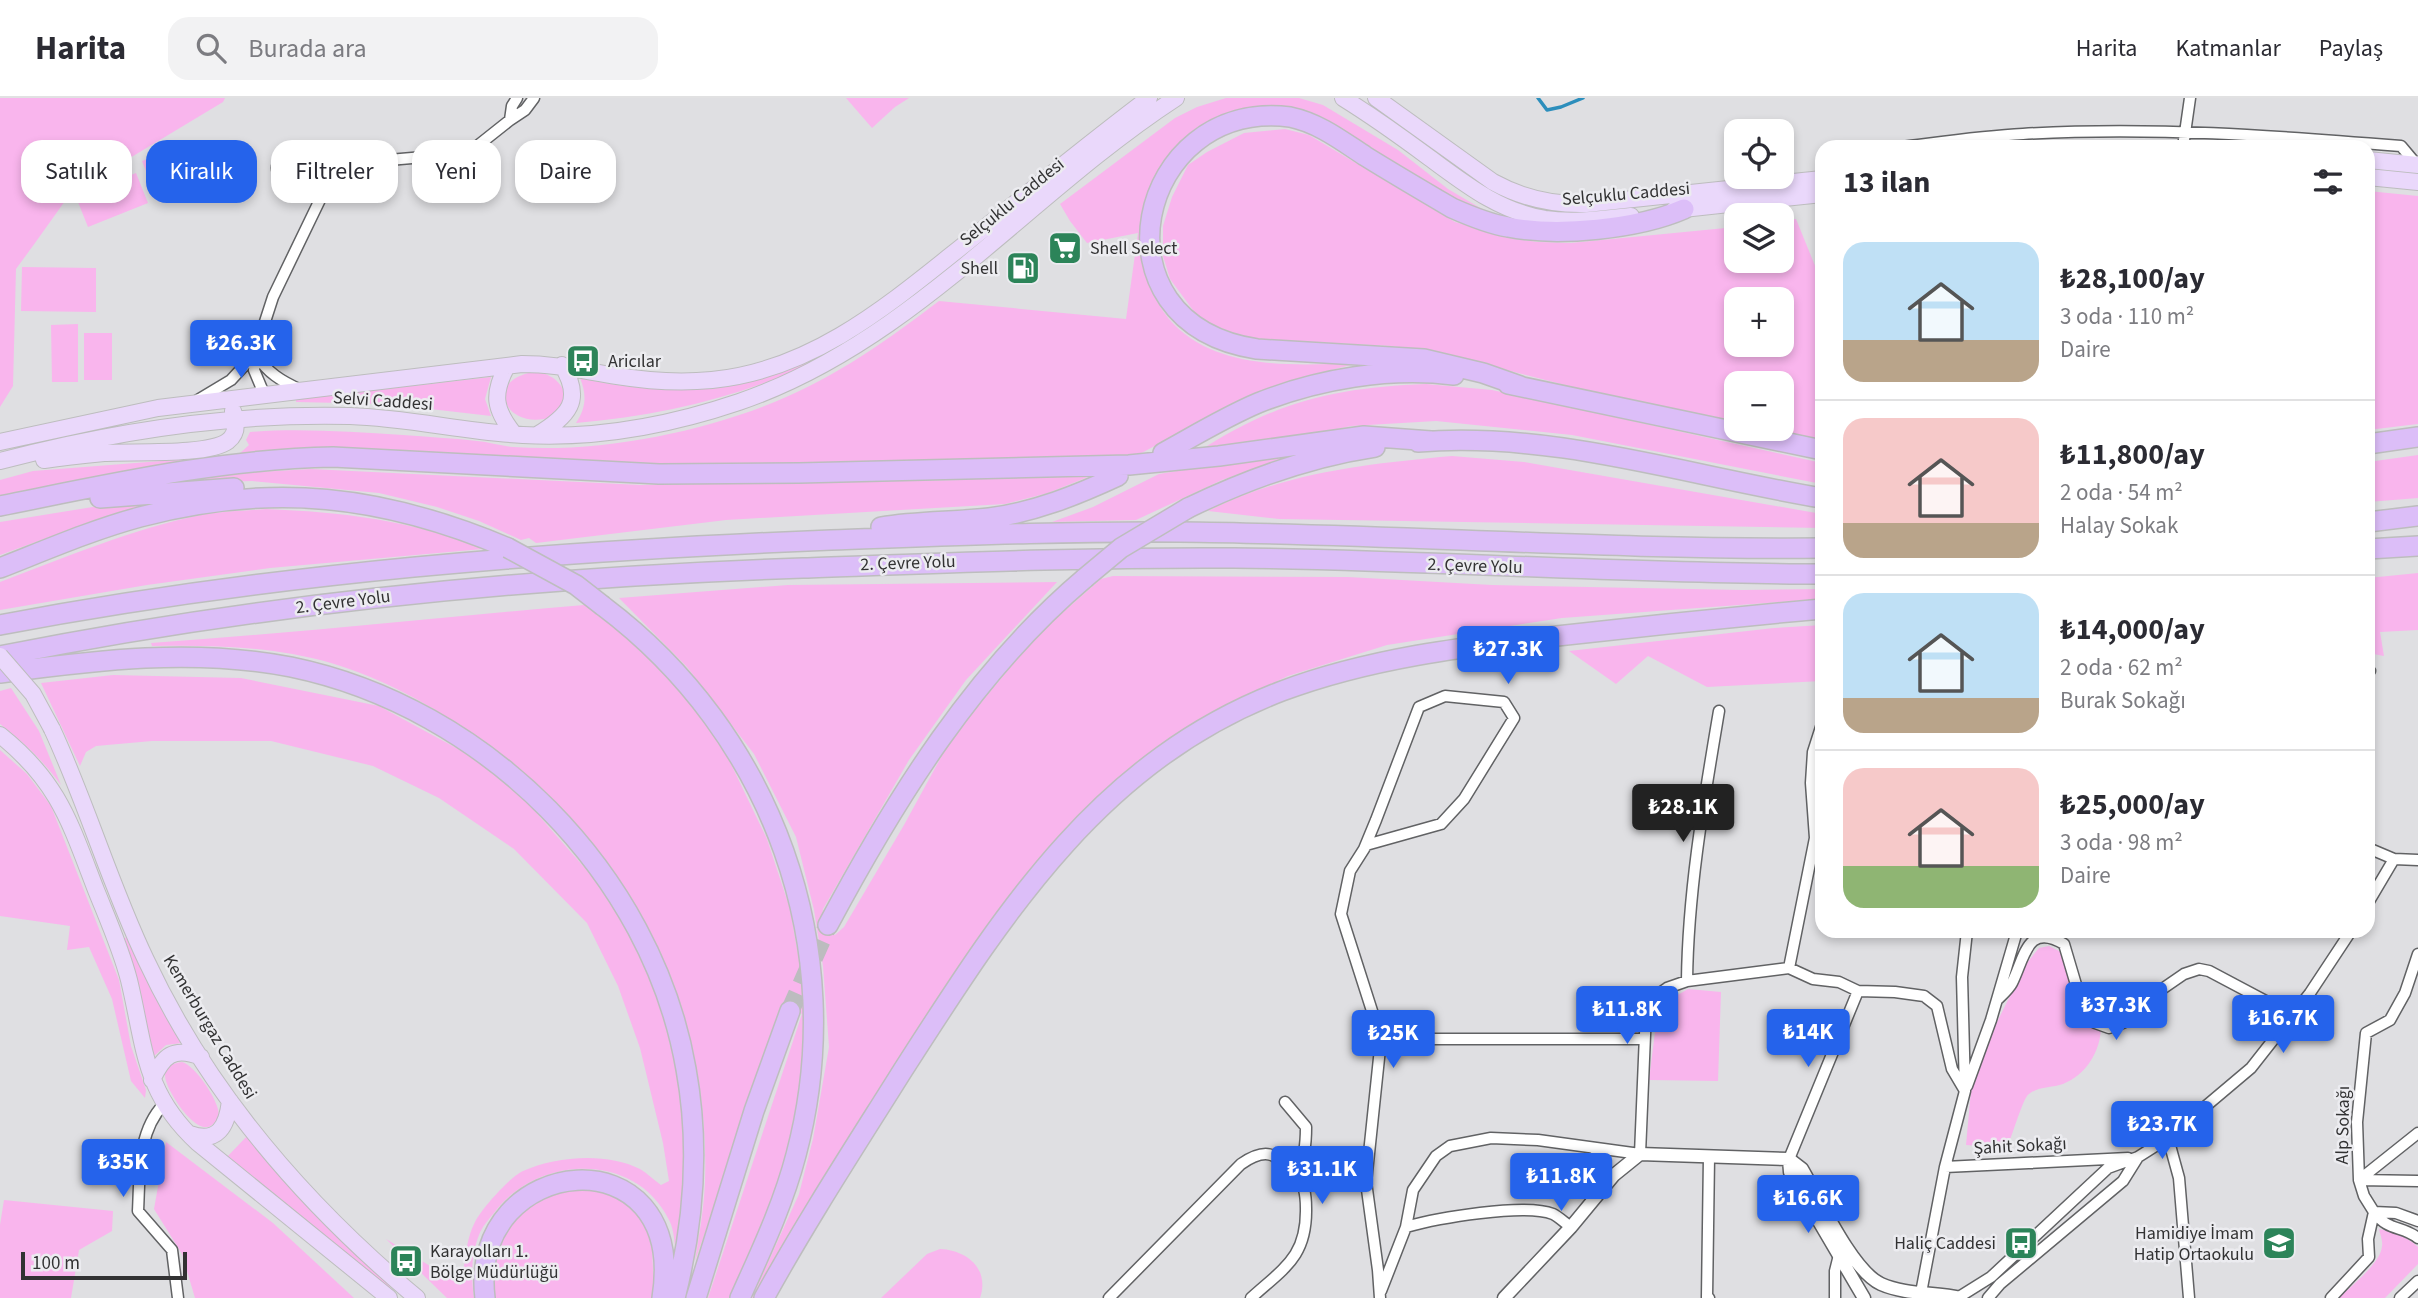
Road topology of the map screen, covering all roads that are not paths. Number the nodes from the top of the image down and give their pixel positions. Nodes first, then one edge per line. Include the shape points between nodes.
1 (517, 98) edge
2 (534, 98) edge
3 (1149, 98) edge
4 (1176, 98) edge
5 (1343, 98) edge
6 (1376, 98) edge
7 (2190, 98) edge
8 (510, 120) junction
9 (2187, 132) junction
10 (1968, 140) edge
11 (2185, 140) edge
12 (2320, 140) edge
13 (2375, 144) edge
14 (398, 159) edge
15 (2375, 161) edge
16 (2418, 165) edge
17 (2375, 178) edge
18 (1815, 180) edge
19 (2418, 183) edge
20 (1815, 195) edge
21 (320, 203) edge
22 (1684, 209) junction
23 (256, 353) junction
24 (562, 365) junction
25 (507, 366) junction
26 (1520, 386) junction
27 (303, 391) junction
28 (268, 395) junction
29 (220, 400) junction
30 (192, 403) junction
31 (319, 416) junction
32 (236, 419) junction
33 (514, 434) junction
34 (537, 435) junction
35 (2418, 437) edge
36 (1431, 441) junction
37 (0, 442) edge
38 (2375, 443) edge
39 (1815, 449) edge
40 (1163, 453) dead end
41 (0, 461) edge
42 (0, 468) edge
43 (1118, 476) dead end
44 (1815, 496) edge
45 (345, 500) junction
46 (0, 506) edge
47 (2418, 508) edge
48 (2375, 510) edge
49 (0, 513) edge
50 (2418, 516) edge
51 (2375, 521) edge
52 (833, 540) junction
53 (2418, 546) edge
54 (1815, 548) edge
55 (2375, 550) edge
56 (0, 568) edge
57 (1815, 574) edge
58 (1815, 609) edge
59 (0, 625) edge
60 (0, 656) edge
61 (0, 673) edge
62 (1719, 711) dead end
63 (0, 735) edge
64 (1815, 746) edge
65 (1815, 838) edge
66 (1815, 838) edge
67 (1364, 849) junction
68 (2375, 851) edge
69 (2394, 859) junction
70 (2418, 860) edge
71 (2375, 892) edge
72 (828, 925) tunnel mouth
73 (1966, 938) edge
74 (2015, 938) edge
75 (2038, 938) edge
76 (2055, 938) edge
77 (2343, 938) edge
78 (2418, 954) edge
79 (1789, 968) junction
80 (1687, 981) junction
81 (1858, 991) junction
82 (1997, 1000) junction
83 (790, 1011) tunnel mouth
84 (2292, 1015) junction
85 (1381, 1039) junction
86 (1643, 1039) junction
87 (201, 1057) junction
88 (152, 1080) junction
89 (1965, 1091) junction
90 (230, 1101) junction
91 (1285, 1102) dead end
92 (164, 1104) junction
93 (2418, 1133) edge
94 (187, 1134) junction
95 (2168, 1138) junction
96 (1596, 1148) junction
97 (1640, 1154) junction
98 (1709, 1157) junction
99 (2138, 1157) junction
100 (1789, 1159) junction
101 (1945, 1167) junction
102 (1295, 1172) junction
103 (2360, 1180) junction
104 (2418, 1181) edge
105 (1593, 1199) junction
106 (2374, 1212) junction
107 (2418, 1221) edge
108 (1406, 1227) junction
109 (1571, 1227) junction
110 (2418, 1238) edge
111 (1839, 1255) junction
112 (2418, 1281) edge
113 (1380, 1296) edge
114 (1922, 1296) edge
115 (178, 1298) edge
116 (389, 1298) edge
117 (418, 1298) edge
118 (485, 1298) edge
119 (662, 1298) edge
120 (675, 1298) edge
121 (695, 1298) edge
122 (740, 1298) edge
123 (764, 1298) edge
124 (1109, 1298) edge
125 (1251, 1298) edge
126 (1504, 1298) edge
127 (1709, 1298) edge
128 (1835, 1298) edge
129 (1864, 1298) edge
130 (1960, 1298) edge
131 (1988, 1298) edge
132 (2189, 1298) edge
133 (2331, 1298) edge
134 (2400, 1298) edge

1 - 8 street
2 - 8 street
3 - 24 main road, Selçuklu Caddesi via 903,293 814,351 743,376 689,381 648,381
4 - 34 main road, Selçuklu Caddesi via 1102,152 896,320 836,359 772,390 687,418 609,431
5 - 22 main road, Selçuklu Caddesi via 1504,207 1570,221
6 - 18 main road, Selçuklu Caddesi via 1493,182 1548,203 1586,204
7 - 9 street
8 - 14 street via 476,147 458,154
9 - 10 street via 2024,134
9 - 11 street
9 - 12 street
13 - 16 street via 2402,146
15 - 16 main road
17 - 19 main road
20 - 22 main road, Selçuklu Caddesi
21 - 23 street via 273,297
22 - 26 highway via 1661,219 1584,230 1509,227 1452,208 1325,130 1273,116 1235,120 1212,129 1191,143 1169,168 1151,208 1153,262 1164,293 1205,333 1257,349 1424,359
23 - 27 street via 275,376
23 - 28 street via 255,374
23 - 30 street via 231,380
24 - 25 main road, Selçuklu Caddesi
24 - 34 main road via 571,382 572,403 564,416
25 - 27 main road, Selvi Caddesi
25 - 33 main road via 496,402
26 - 39 highway
26 - 40 highway via 1418,373 1318,384 1257,404
27 - 28 main road, Selvi Caddesi
28 - 29 main road, Selvi Caddesi
28 - 31 main road via 297,412
29 - 30 main road, Selvi Caddesi
29 - 32 main road
30 - 37 main road, Selvi Caddesi
31 - 32 main road, Selvi Caddesi
31 - 33 main road, Selvi Caddesi via 403,419
32 - 41 main road, Selvi Caddesi via 114,435
32 - 42 main road via 232,437 210,448 72,456
33 - 34 main road, Selçuklu Caddesi
35 - 38 highway
36 - 44 highway via 1555,447
36 - 46 highway via 1364,436 1129,465 788,473 659,474 299,458 192,469
36 - 72 highway, bridge via 1328,455 1259,476 1188,508 1121,548 1036,621 972,696 904,793
43 - 52 highway via 1062,501 1024,511 881,527
45 - 49 highway via 302,490 224,488 83,500
45 - 56 highway via 293,497 205,503 138,518
45 - 122 highway, bridge via 428,518 508,548 604,606 689,686 735,749 764,800 788,859 805,927 814,1012 803,1125 785,1194
47 - 48 highway
50 - 51 highway
52 - 54 highway, 2. Çevre Yolu via 1174,532
52 - 59 highway, 2. Çevre Yolu via 593,553 388,571 165,598
53 - 55 highway
57 - 60 highway, 2. Çevre Yolu via 1235,558 765,568 354,600 168,625
58 - 123 highway via 1397,658 1283,691 1207,727 1170,751 1104,802 1019,898 884,1100
60 - 87 main road, Kemerburgaz Caddesi, bridge via 33,695 52,729 146,960
61 - 120 highway via 155,657 226,658 293,668 393,700 450,731 510,774 579,844 620,898 648,950 674,1021 686,1068 694,1149 688,1238
62 - 80 street via 1702,814
63 - 88 main road via 36,767 63,807 119,949
64 - 66 street via 1811,783
65 - 79 street
67 - 67 street via 1441,824 1464,799 1514,718 1504,702 1445,696 1419,708
67 - 85 street via 1350,871 1341,914
68 - 69 street
69 - 70 street
69 - 71 street
73 - 89 street via 1962,976
74 - 82 street
75 - 82 street via 2026,947 2011,986
76 - 84 street via 2064,944 2085,1015 2109,1028 2123,1023 2136,1007 2184,974 2199,969
77 - 84 street
78 - 103 street, Alp Sokağı via 2390,1020 2366,1032 2357,1122
79 - 80 street
79 - 81 street
80 - 86 street via 1651,999
81 - 89 street via 1924,996 1937,1006 1952,1069
81 - 100 street
82 - 89 street
83 - 121 highway
84 - 95 street via 2251,1068
85 - 86 street
85 - 113 street via 1366,1182
86 - 97 street
87 - 88 main road via 170,1054
87 - 90 main road, Kemerburgaz Caddesi
88 - 92 main road
89 - 101 street
90 - 94 main road via 226,1123 216,1134
90 - 117 main road, Kemerburgaz Caddesi via 313,1201
91 - 102 street via 1306,1127 1304,1152
92 - 94 main road
92 - 115 street via 155,1113 142,1145 138,1211 172,1250
93 - 103 street
94 - 116 main road
95 - 99 street
95 - 132 street via 2179,1178
96 - 97 street
96 - 105 street
96 - 108 street via 1491,1138 1450,1146 1436,1156 1413,1189
97 - 98 street
97 - 105 street
98 - 100 street
98 - 127 street
99 - 101 street, Şahit Sokağı
99 - 130 street via 2108,1168 1991,1278
99 - 131 street via 2123,1181
100 - 111 street via 1790,1172
100 - 114 street via 1802,1169 1856,1262 1892,1288
101 - 114 street
102 - 124 street via 1280,1159 1255,1154
102 - 125 street via 1305,1191 1302,1245
103 - 104 street
103 - 106 street, Alp Sokağı
105 - 109 street
106 - 107 street
106 - 110 street via 2383,1224
106 - 133 street via 2369,1257
108 - 109 street via 1528,1209 1554,1214
108 - 113 street
109 - 126 street
111 - 128 street
111 - 129 street
112 - 134 street
114 - 130 street
118 - 119 highway via 487,1249 504,1219 517,1204 549,1185 580,1179 625,1191 648,1212 663,1250

